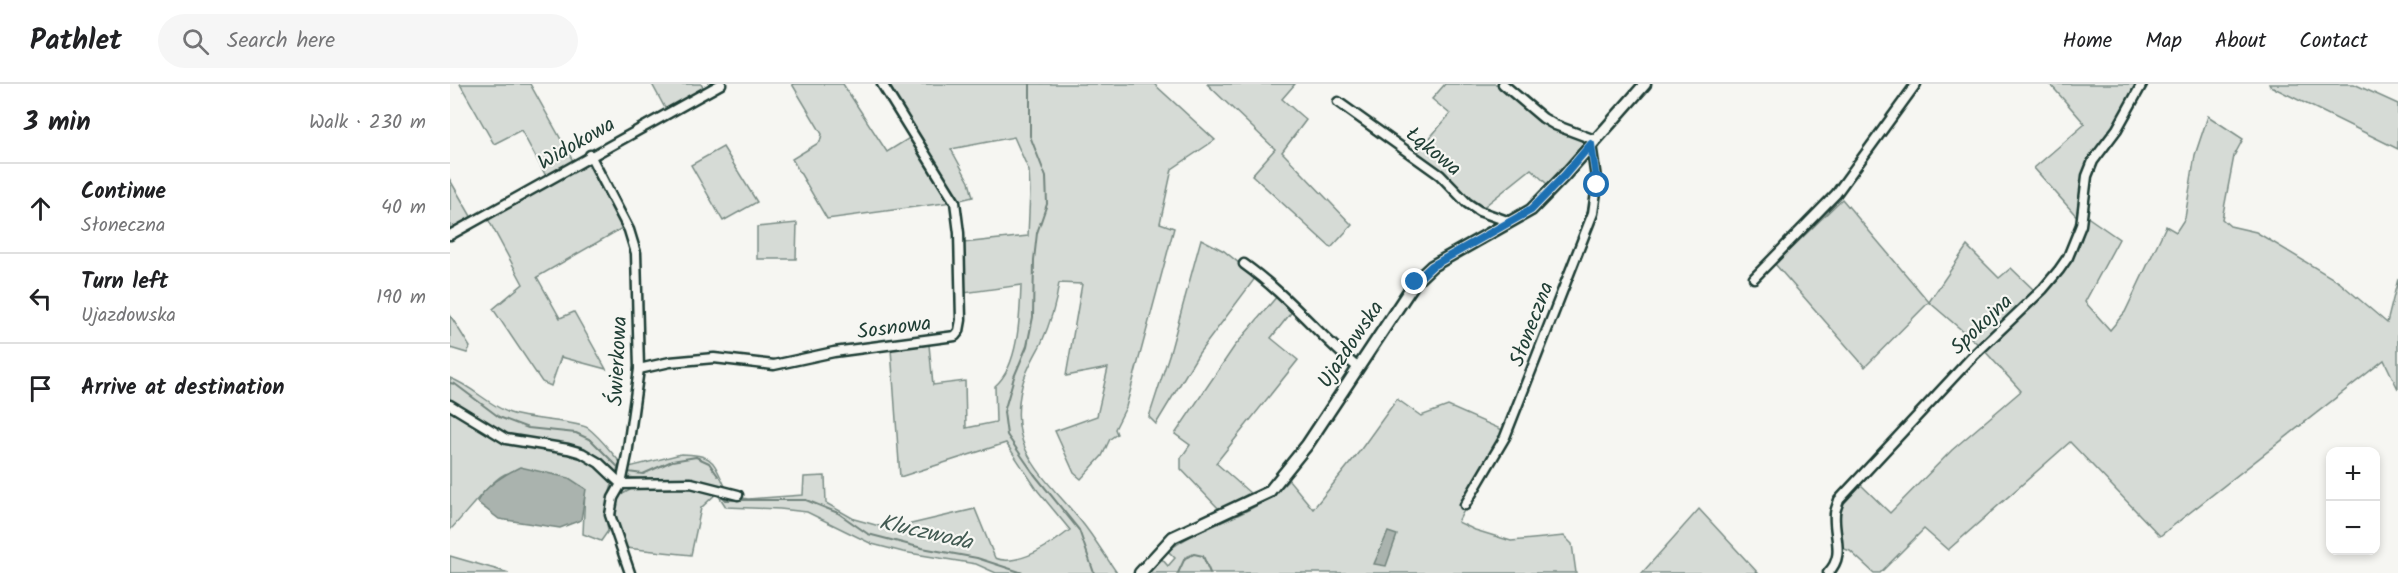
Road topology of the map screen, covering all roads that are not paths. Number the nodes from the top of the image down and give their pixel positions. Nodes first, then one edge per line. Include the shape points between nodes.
1 (721, 84) edge
2 (882, 84) edge
3 (1503, 84) edge
4 (1645, 84) edge
5 (1917, 84) edge
6 (2142, 84) edge
7 (1338, 102) dead end
8 (1593, 142) junction
9 (590, 155) junction
10 (1510, 222) junction
11 (450, 235) edge
12 (1244, 264) dead end
13 (1754, 278) dead end
14 (1357, 367) junction
15 (639, 369) junction
16 (450, 405) edge
17 (621, 484) junction
18 (738, 495) dead end
19 (1465, 505) dead end
20 (630, 573) edge
21 (1140, 573) edge
22 (1828, 573) edge

1 - 9 street, Widokowa
2 - 15 street, Sosnowa via 955,202 961,320 955,336 834,352 774,365 714,357
3 - 8 street via 1543,118
4 - 8 street, Ujazdowska
5 - 13 street via 1836,194
6 - 22 street, Spokojna via 2086,176 2081,225 2068,257 2043,289 1974,355 1839,500 1835,514 1838,556
7 - 10 street, Łąkowa via 1440,175 1479,212
8 - 10 street, Ujazdowska via 1548,194
8 - 19 street, Słoneczna via 1597,185 1593,213 1505,437
9 - 11 street, Widokowa
9 - 15 street, Świerkowa via 629,230 636,253
10 - 14 street, Ujazdowska via 1432,266 1412,286
12 - 14 street via 1276,288
14 - 21 street, Ujazdowska via 1306,445 1269,492 1173,537
15 - 17 street, Świerkowa
16 - 17 street via 506,439 582,453
17 - 18 street via 691,483
17 - 20 street, Świerkowa via 610,515

